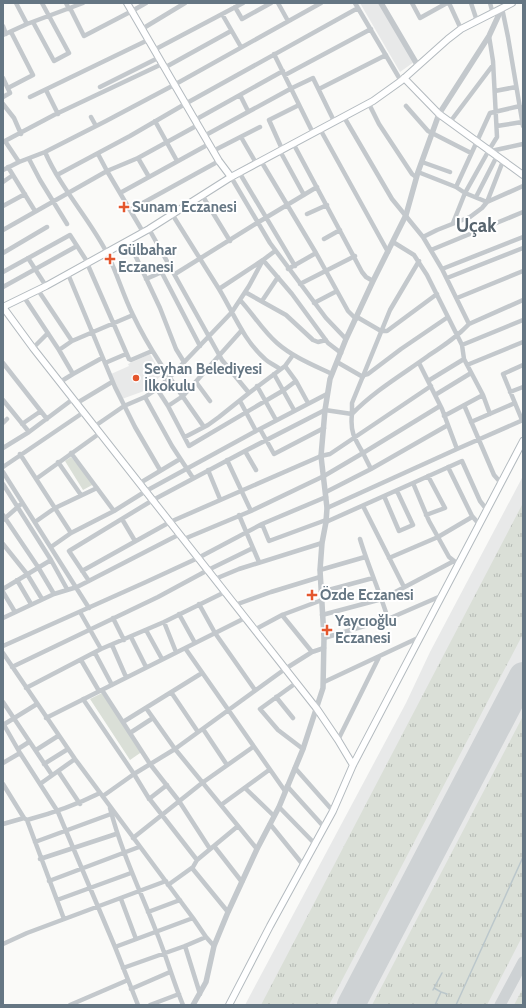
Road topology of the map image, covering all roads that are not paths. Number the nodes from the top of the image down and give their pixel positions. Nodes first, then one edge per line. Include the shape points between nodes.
1 (16, 3) edge
2 (42, 3) edge
3 (66, 3) edge
4 (83, 3) edge
5 (127, 3) edge
6 (146, 3) edge
7 (185, 3) edge
8 (243, 3) edge
9 (278, 3) edge
10 (321, 3) edge
11 (381, 3) edge
12 (412, 3) edge
13 (448, 3) edge
14 (471, 3) edge
15 (490, 3) edge
16 (512, 3) edge
17 (268, 4) edge
18 (356, 5) edge
19 (235, 7) junction
20 (502, 8) junction
21 (70, 9) junction
22 (132, 11) junction
23 (222, 14) junction
24 (493, 14) junction
25 (49, 16) junction
26 (288, 21) junction
27 (477, 21) junction
28 (33, 22) junction
29 (27, 24) junction
30 (3, 26) edge
31 (142, 29) junction
32 (461, 29) junction
33 (371, 30) junction
34 (231, 31) junction
35 (7, 34) edge
36 (489, 36) junction
37 (148, 40) junction
38 (241, 47) junction
39 (154, 50) junction
40 (274, 54) junction
41 (386, 55) junction
42 (158, 58) junction
43 (493, 65) junction
44 (163, 66) junction
45 (418, 66) junction
46 (284, 73) junction
47 (3, 78) edge
48 (402, 79) junction
49 (174, 85) junction
50 (100, 87) dead end
51 (516, 87) junction
52 (8, 88) junction
53 (292, 88) junction
54 (319, 89) junction
55 (46, 90) junction
56 (494, 91) junction
57 (240, 95) junction
58 (3, 97) edge
59 (30, 97) dead end
60 (3, 104) edge
61 (185, 104) junction
62 (369, 104) junction
63 (299, 105) junction
64 (406, 106) dead end
65 (520, 106) junction
66 (248, 111) junction
67 (496, 111) junction
68 (58, 114) junction
69 (439, 114) junction
70 (344, 116) junction
71 (91, 117) dead end
72 (155, 121) junction
73 (196, 122) junction
74 (334, 122) junction
75 (450, 122) junction
76 (523, 124) edge
77 (96, 126) junction
78 (260, 126) dead end
79 (497, 126) junction
80 (320, 129) junction
81 (313, 133) junction
82 (21, 134) junction
83 (432, 134) junction
84 (204, 136) junction
85 (241, 137) junction
86 (4, 141) edge
87 (476, 141) junction
88 (166, 142) junction
89 (209, 144) junction
90 (293, 144) junction
91 (523, 144) edge
92 (281, 150) junction
93 (490, 150) junction
94 (213, 151) junction
95 (45, 152) junction
96 (471, 153) junction
97 (98, 154) junction
98 (497, 156) junction
99 (138, 158) junction
100 (29, 159) junction
101 (177, 161) junction
102 (503, 161) junction
103 (18, 162) junction
104 (220, 162) junction
105 (258, 162) junction
106 (422, 162) junction
107 (8, 167) junction
108 (3, 170) edge
109 (107, 171) junction
110 (239, 172) junction
111 (450, 172) dead end
112 (13, 175) junction
113 (57, 175) junction
114 (417, 175) junction
115 (523, 175) edge
116 (149, 177) junction
117 (231, 177) junction
118 (3, 182) edge
119 (456, 186) junction
120 (523, 186) edge
121 (317, 187) junction
122 (69, 192) junction
123 (120, 193) junction
124 (465, 193) junction
125 (25, 194) junction
126 (202, 195) junction
127 (304, 195) junction
128 (476, 197) junction
129 (54, 201) junction
130 (487, 202) junction
131 (287, 205) junction
132 (327, 205) junction
133 (3, 206) edge
134 (130, 210) junction
135 (35, 211) junction
136 (523, 212) edge
137 (172, 214) junction
138 (308, 214) dead end
139 (406, 216) junction
140 (266, 218) junction
141 (257, 223) junction
142 (67, 224) dead end
143 (453, 224) junction
144 (47, 227) dead end
145 (3, 230) edge
146 (146, 230) junction
147 (340, 230) junction
148 (422, 237) junction
149 (523, 237) edge
150 (324, 239) dead end
151 (128, 240) junction
152 (230, 241) junction
153 (393, 242) junction
154 (77, 246) junction
155 (523, 248) edge
156 (431, 250) junction
157 (275, 251) junction
158 (388, 252) junction
159 (107, 253) junction
160 (316, 253) junction
161 (3, 254) edge
162 (354, 256) junction
163 (28, 258) junction
164 (200, 260) junction
165 (263, 260) junction
166 (419, 261) junction
167 (87, 263) junction
168 (295, 266) junction
169 (172, 268) junction
170 (288, 269) junction
171 (442, 269) junction
172 (35, 270) junction
173 (326, 270) junction
174 (523, 271) edge
175 (3, 272) edge
176 (162, 273) junction
177 (68, 274) junction
178 (175, 274) junction
179 (278, 277) junction
180 (447, 278) junction
181 (146, 279) junction
182 (373, 281) junction
183 (300, 284) junction
184 (46, 286) junction
185 (3, 287) edge
186 (219, 289) junction
187 (38, 290) junction
188 (337, 291) junction
189 (245, 292) junction
190 (437, 294) junction
191 (24, 297) junction
192 (457, 298) junction
193 (240, 300) junction
194 (523, 300) edge
195 (262, 301) junction
196 (314, 303) junction
197 (3, 307) edge
198 (232, 312) junction
199 (133, 315) junction
200 (448, 316) junction
201 (356, 318) junction
202 (523, 320) edge
203 (114, 324) junction
204 (469, 324) junction
205 (242, 330) junction
206 (381, 331) junction
207 (48, 333) junction
208 (93, 334) junction
209 (458, 336) junction
210 (208, 338) junction
211 (346, 339) junction
212 (326, 340) junction
213 (72, 341) junction
214 (523, 342) edge
215 (462, 345) junction
216 (200, 346) junction
217 (33, 348) junction
218 (59, 350) junction
219 (152, 351) junction
220 (341, 353) junction
221 (126, 354) junction
222 (293, 355) junction
223 (220, 356) junction
224 (102, 358) junction
225 (464, 359) junction
226 (184, 362) junction
227 (337, 362) junction
228 (3, 363) edge
229 (419, 363) junction
230 (105, 364) junction
231 (467, 365) junction
232 (523, 365) edge
233 (285, 366) junction
234 (280, 369) junction
235 (471, 373) junction
236 (73, 374) junction
237 (274, 374) junction
238 (332, 374) junction
239 (363, 376) junction
240 (169, 378) junction
241 (296, 381) junction
242 (60, 382) junction
243 (112, 382) junction
244 (196, 382) junction
245 (429, 384) junction
246 (257, 386) junction
247 (523, 387) edge
248 (157, 389) junction
249 (284, 390) junction
250 (510, 392) junction
251 (249, 393) junction
252 (327, 394) junction
253 (435, 394) junction
254 (484, 395) junction
255 (183, 396) junction
256 (145, 397) junction
257 (3, 400) edge
258 (75, 401) junction
259 (210, 401) dead end
260 (240, 401) junction
261 (266, 401) junction
262 (308, 403) junction
263 (515, 403) junction
264 (464, 405) junction
265 (124, 406) junction
266 (168, 406) junction
267 (440, 406) junction
268 (294, 410) junction
269 (325, 410) junction
270 (41, 411) junction
271 (84, 412) junction
272 (246, 412) junction
273 (352, 414) junction
274 (490, 414) junction
275 (444, 416) junction
276 (47, 419) junction
277 (276, 420) junction
278 (523, 420) edge
279 (471, 422) junction
280 (22, 424) junction
281 (448, 425) junction
282 (95, 426) junction
283 (204, 427) junction
284 (324, 428) junction
285 (258, 430) junction
286 (29, 432) junction
287 (100, 433) junction
288 (185, 437) junction
289 (354, 438) junction
290 (478, 440) junction
291 (266, 441) junction
292 (523, 441) edge
293 (4, 445) edge
294 (457, 449) junction
295 (245, 451) junction
296 (71, 453) junction
297 (363, 453) junction
298 (20, 454) junction
299 (321, 456) junction
300 (180, 459) junction
301 (227, 460) junction
302 (58, 462) junction
303 (3, 467) edge
304 (448, 467) junction
305 (187, 468) junction
306 (371, 469) junction
307 (160, 470) junction
308 (208, 470) junction
309 (256, 470) dead end
310 (3, 472) edge
311 (324, 476) junction
312 (428, 476) junction
313 (193, 478) junction
314 (36, 479) junction
315 (413, 483) junction
316 (501, 483) junction
317 (3, 484) edge
318 (140, 484) junction
319 (97, 488) junction
320 (241, 490) junction
321 (146, 491) junction
322 (397, 491) junction
323 (326, 494) junction
324 (81, 495) junction
325 (384, 496) junction
326 (220, 499) junction
327 (153, 500) junction
328 (23, 503) junction
329 (363, 506) junction
330 (18, 507) junction
331 (55, 508) junction
332 (327, 508) junction
333 (251, 510) junction
334 (487, 510) junction
335 (114, 511) junction
336 (239, 515) junction
337 (426, 515) junction
338 (472, 517) junction
339 (4, 518) edge
340 (122, 519) junction
341 (326, 521) junction
342 (35, 522) junction
343 (170, 522) junction
344 (262, 524) junction
345 (479, 524) junction
346 (245, 531) junction
347 (71, 534) junction
348 (182, 537) junction
349 (438, 537) junction
350 (360, 538) dead end
351 (135, 542) junction
352 (322, 543) junction
353 (3, 544) edge
354 (51, 547) junction
355 (253, 548) junction
356 (365, 557) junction
357 (198, 558) junction
358 (390, 558) junction
359 (51, 560) junction
360 (259, 562) junction
361 (456, 562) junction
362 (38, 567) junction
363 (208, 570) junction
364 (320, 570) junction
365 (82, 571) junction
366 (27, 574) junction
367 (320, 577) junction
368 (374, 578) junction
369 (215, 579) junction
370 (17, 580) junction
371 (89, 581) junction
372 (77, 587) junction
373 (404, 587) junction
374 (3, 589) edge
375 (67, 589) junction
376 (3, 592) edge
377 (225, 592) junction
378 (321, 592) junction
379 (54, 594) junction
380 (441, 596) junction
381 (42, 599) junction
382 (382, 599) junction
383 (322, 600) junction
384 (32, 604) junction
385 (199, 604) junction
386 (235, 605) junction
387 (89, 608) junction
388 (15, 612) junction
389 (80, 612) junction
390 (179, 614) junction
391 (282, 615) junction
392 (322, 615) junction
393 (3, 618) edge
394 (113, 618) junction
395 (245, 618) junction
396 (388, 619) junction
397 (164, 622) junction
398 (90, 629) junction
399 (146, 630) junction
400 (254, 630) junction
401 (215, 633) junction
402 (131, 637) junction
403 (420, 637) junction
404 (324, 638) junction
405 (124, 640) junction
406 (195, 643) junction
407 (112, 645) junction
408 (3, 646) edge
409 (184, 648) junction
410 (324, 648) junction
411 (101, 649) junction
412 (176, 652) junction
413 (312, 652) junction
414 (95, 653) junction
415 (4, 657) edge
416 (379, 657) junction
417 (162, 659) junction
418 (81, 660) junction
419 (12, 667) junction
420 (146, 667) junction
421 (285, 669) junction
422 (202, 673) junction
423 (126, 677) junction
424 (324, 682) junction
425 (296, 683) junction
426 (112, 685) junction
427 (26, 688) junction
428 (100, 690) junction
429 (255, 690) junction
430 (171, 692) junction
431 (276, 697) junction
432 (83, 699) junction
433 (3, 702) edge
434 (37, 704) junction
435 (146, 708) junction
436 (317, 709) junction
437 (229, 710) junction
438 (15, 718) junction
439 (46, 718) junction
440 (153, 718) junction
441 (293, 718) dead end
442 (123, 722) junction
443 (4, 725) edge
444 (203, 729) junction
445 (198, 732) junction
446 (130, 733) junction
447 (58, 736) junction
448 (338, 740) junction
449 (30, 742) junction
450 (254, 747) junction
451 (68, 749) junction
452 (175, 749) junction
453 (303, 749) junction
454 (36, 750) junction
455 (19, 751) junction
456 (75, 759) junction
457 (3, 763) edge
458 (44, 764) junction
459 (150, 764) junction
460 (352, 764) junction
461 (227, 765) junction
462 (295, 768) junction
463 (269, 770) junction
464 (58, 771) junction
465 (134, 774) junction
466 (52, 775) junction
467 (202, 782) junction
468 (3, 784) edge
469 (40, 784) junction
470 (167, 785) junction
471 (245, 788) junction
472 (286, 789) junction
473 (102, 795) junction
474 (149, 799) junction
475 (179, 800) junction
476 (80, 804) junction
477 (221, 805) junction
478 (109, 806) junction
479 (279, 806) junction
480 (333, 811) junction
481 (58, 812) junction
482 (111, 814) junction
483 (162, 814) junction
484 (274, 816) junction
485 (25, 819) junction
486 (3, 824) edge
487 (270, 824) junction
488 (238, 826) junction
489 (324, 827) junction
490 (66, 831) junction
491 (116, 834) junction
492 (133, 838) junction
493 (35, 842) junction
494 (316, 845) junction
495 (139, 847) junction
496 (212, 847) junction
497 (74, 848) junction
498 (257, 849) junction
499 (124, 853) junction
500 (40, 859) junction
501 (197, 860) junction
502 (304, 866) junction
503 (82, 868) junction
504 (192, 868) junction
505 (131, 873) junction
506 (49, 881) junction
507 (242, 882) junction
508 (167, 883) junction
509 (90, 888) junction
510 (139, 892) junction
511 (121, 898) junction
512 (57, 900) junction
513 (180, 900) junction
514 (98, 907) junction
515 (148, 912) junction
516 (228, 912) junction
517 (193, 918) junction
518 (64, 919) junction
519 (156, 932) junction
520 (206, 937) junction
521 (136, 939) junction
522 (3, 944) edge
523 (185, 946) junction
524 (214, 946) junction
525 (115, 947) junction
526 (164, 953) junction
527 (123, 968) junction
528 (170, 972) junction
529 (128, 980) junction
530 (131, 989) junction
531 (179, 994) junction
532 (200, 994) junction
533 (70, 1005) edge
534 (137, 1005) edge
535 (150, 1005) edge
536 (183, 1005) edge
537 (193, 1005) edge
538 (229, 1005) edge

1 - 29 street
2 - 25 street
3 - 21 street
4 - 21 street
5 - 22 main road
6 - 22 street
7 - 31 street
8 - 19 street
9 - 26 street
10 - 26 street
11 - 45 street
12 - 13 street via 420,18
13 - 32 street
14 - 27 street
15 - 24 street
16 - 20 main road
17 - 19 street via 242,19
18 - 33 street
18 - 40 street
19 - 23 street
20 - 24 main road
20 - 36 street
20 - 51 street
21 - 22 street via 84,36
21 - 25 street
22 - 31 main road
23 - 34 street
23 - 39 street
24 - 27 main road
25 - 28 street
25 - 28 street via 69,53 54,61
26 - 38 street
27 - 32 main road
28 - 29 street
29 - 35 street
30 - 35 street
31 - 37 main road
32 - 45 main road
33 - 41 street
33 - 46 street
34 - 38 street
34 - 44 street
35 - 52 street via 33,75
36 - 43 street
36 - 69 street
37 - 39 main road
37 - 55 street
38 - 49 street
39 - 42 main road
40 - 46 street
40 - 61 street
41 - 48 street
41 - 54 street
42 - 44 main road
42 - 50 street
43 - 56 street
43 - 75 street
44 - 49 main road
44 - 68 street
45 - 48 main road
46 - 53 street
46 - 57 street
47 - 52 street
48 - 62 main road
48 - 69 main road
49 - 61 main road
49 - 77 street
51 - 56 street
51 - 65 street
52 - 58 street via 10,93
53 - 54 street via 313,78
53 - 63 street
53 - 66 street
54 - 74 street
55 - 59 street
55 - 68 street
56 - 67 street
57 - 66 street
57 - 73 street
60 - 82 street via 14,118
61 - 72 street
61 - 73 main road
62 - 70 main road
62 - 114 street via 412,174
63 - 81 street
63 - 92 street via 269,120
64 - 83 street via 424,129
65 - 67 street
65 - 76 street
66 - 84 street
67 - 79 street
67 - 87 street via 490,113
68 - 82 street
69 - 75 main road
69 - 83 street
70 - 74 main road
70 - 139 street via 392,199
71 - 77 street
72 - 88 street
72 - 97 street
73 - 84 main road
73 - 88 street
74 - 80 main road
75 - 87 main road
76 - 79 street
77 - 95 street
78 - 85 street
79 - 93 street via 497,137
80 - 81 main road
80 - 158 street
81 - 90 main road
82 - 86 street
83 - 96 street
83 - 106 street
84 - 89 main road
85 - 94 street
85 - 105 street
86 - 103 street
87 - 93 main road
87 - 96 street
88 - 99 street
88 - 101 street
89 - 94 main road
89 - 101 street
90 - 92 main road
90 - 121 street
91 - 93 street
92 - 105 main road
92 - 127 street
93 - 98 main road
93 - 124 street
94 - 104 main road
95 - 100 street
95 - 113 street
96 - 119 street
97 - 109 street
97 - 113 street
98 - 102 main road
98 - 128 street
99 - 109 street
99 - 116 street
100 - 103 street
100 - 129 street
101 - 116 street
102 - 115 main road
102 - 130 street
103 - 107 street
104 - 117 main road
104 - 134 street
105 - 110 main road
105 - 131 street
106 - 111 street
106 - 114 street
107 - 108 street
107 - 112 street
109 - 122 street
109 - 123 street
110 - 117 main road
110 - 140 street
112 - 118 street
112 - 125 street
113 - 122 street
114 - 119 street
114 - 139 street
116 - 123 street
117 - 126 main road
117 - 141 street
119 - 124 street
120 - 130 street
121 - 127 street
121 - 132 street
122 - 129 street
122 - 159 street
123 - 134 street
124 - 128 street
124 - 143 street
125 - 133 street
125 - 135 street
126 - 137 main road
126 - 152 street
127 - 131 street
128 - 130 street
129 - 135 street
129 - 142 street
130 - 143 street via 470,217
131 - 140 street
131 - 160 street
132 - 138 street
132 - 147 street
134 - 146 street
135 - 145 street
136 - 156 street
137 - 146 main road
137 - 164 street
139 - 148 street
139 - 153 street
140 - 141 street
140 - 168 street
141 - 152 street
141 - 157 street
143 - 148 street
144 - 161 street
146 - 151 main road
146 - 169 street
147 - 150 street
147 - 162 street
148 - 156 street
149 - 171 street
151 - 159 main road
151 - 181 street
152 - 164 street
153 - 158 street
153 - 166 street
154 - 163 street via 70,235
154 - 167 street
154 - 172 street
155 - 180 street
156 - 171 street
157 - 165 street
157 - 170 street
158 - 182 street
159 - 167 main road
159 - 199 street
160 - 168 street
160 - 173 street
162 - 173 street
162 - 182 street via 364,274
163 - 172 street
163 - 175 street
164 - 178 street
164 - 186 street
165 - 179 street
165 - 186 street
165 - 189 street
166 - 190 street
166 - 206 street via 390,310
167 - 177 main road
167 - 203 street
168 - 170 street
169 - 176 street
169 - 178 street
170 - 183 street
171 - 180 street
172 - 184 street
172 - 185 street
173 - 183 street
173 - 188 street
174 - 192 street
176 - 181 street
176 - 216 street
177 - 184 main road
177 - 208 street
178 - 210 street
179 - 195 street
179 - 212 street
180 - 192 street
181 - 226 street
182 - 201 street
183 - 196 street
184 - 187 main road
186 - 198 street
187 - 191 main road
187 - 213 street
188 - 196 street
188 - 201 street via 348,311
189 - 193 street
189 - 195 street
190 - 200 street
190 - 206 street via 387,331
191 - 197 main road
191 - 207 street
192 - 204 street
193 - 198 street
193 - 222 street via 275,342
194 - 204 street
195 - 212 street via 286,315 313,340
196 - 211 street
197 - 217 main road
198 - 205 street
198 - 210 street
199 - 203 street
199 - 219 street
200 - 209 street
200 - 239 street
201 - 206 street
201 - 211 street
202 - 215 street
203 - 208 street
203 - 221 street
204 - 209 street
205 - 223 street
205 - 234 street via 265,360
206 - 239 street
207 - 217 street
207 - 218 street
208 - 213 street
208 - 224 street
209 - 215 street
209 - 229 street
210 - 216 street
210 - 223 street
211 - 220 street
212 - 220 street
213 - 218 street
214 - 231 street
215 - 225 street
216 - 226 street
217 - 242 main road
218 - 236 street
219 - 221 street via 132,360
219 - 240 street
220 - 227 street
221 - 230 street
222 - 233 street
222 - 238 street
223 - 244 street
223 - 251 street
224 - 230 street
224 - 236 street
225 - 231 street
225 - 245 street
226 - 240 street
227 - 238 street
227 - 239 street
228 - 270 street
229 - 245 street
229 - 273 street
230 - 243 street
231 - 235 street
232 - 250 street via 503,374
233 - 234 street
233 - 241 street
234 - 237 street
235 - 253 street
235 - 254 street
236 - 242 street
237 - 246 street
237 - 249 street
238 - 252 street
239 - 273 street via 352,403
240 - 248 street
240 - 255 street
241 - 249 street
241 - 262 street
242 - 258 main road
243 - 258 street
243 - 265 street
244 - 255 street
244 - 259 street
245 - 253 street
245 - 289 street
246 - 251 street
246 - 261 street
247 - 250 street
248 - 256 street
248 - 266 street
249 - 261 street
249 - 268 street
250 - 263 street
251 - 260 street
252 - 262 street
252 - 269 street
253 - 267 street
254 - 264 street
254 - 274 street
255 - 266 street
255 - 283 street
256 - 265 street
256 - 300 street
257 - 280 street
258 - 271 main road
258 - 276 street
260 - 272 street
260 - 283 street
261 - 272 street
261 - 277 street
262 - 268 street
263 - 274 street
263 - 278 street
264 - 275 street
264 - 279 street
265 - 282 street
265 - 307 street
266 - 288 street
267 - 275 street
267 - 297 street
268 - 277 street
269 - 273 street
269 - 284 street
269 - 291 street
270 - 276 street
270 - 280 street
271 - 282 main road
271 - 298 street
272 - 285 street
272 - 288 street via 190,446
273 - 289 street
274 - 279 street
275 - 281 street
276 - 286 street
277 - 285 street
278 - 290 street
279 - 290 street
280 - 286 street
281 - 294 street
281 - 306 street
282 - 287 main road
283 - 288 street
284 - 291 street via 274,454
284 - 299 street
285 - 291 street
285 - 305 street
286 - 293 street
287 - 296 street
287 - 318 main road
289 - 297 street
289 - 299 street via 330,454
290 - 294 street
290 - 316 street via 494,475
291 - 295 street
292 - 316 main road
294 - 332 street
295 - 301 street
295 - 309 street
296 - 302 street
296 - 319 street
297 - 306 street
297 - 311 street
298 - 303 street
298 - 314 street
299 - 311 street
299 - 320 street
300 - 305 street
300 - 307 street
301 - 308 street
301 - 320 street
302 - 314 street
302 - 324 street
304 - 312 street
304 - 334 street via 462,461 480,501
304 - 338 street
305 - 313 street
305 - 321 street
306 - 323 street
307 - 318 street
308 - 313 street
308 - 326 street
310 - 328 street
311 - 323 street
311 - 333 street
312 - 315 street
312 - 337 street via 445,508
313 - 327 street
314 - 331 street
315 - 322 street
315 - 337 street
316 - 334 main road
317 - 330 street
318 - 321 main road
319 - 324 street
319 - 335 street
320 - 326 street
320 - 333 street
321 - 327 main road
321 - 335 street
322 - 325 street
322 - 325 street via 413,525 399,531
323 - 332 street
323 - 344 street
324 - 331 street
325 - 329 street
326 - 343 street
327 - 340 street
327 - 343 main road
328 - 330 street
328 - 342 street
329 - 341 street
329 - 358 street
330 - 339 street
330 - 359 street
331 - 342 street
331 - 347 street
332 - 341 street
333 - 336 street
334 - 345 main road
335 - 347 street
336 - 346 street
336 - 348 street
337 - 349 street
338 - 345 street
338 - 349 street
339 - 362 street
340 - 351 street
340 - 365 street via 69,551
341 - 344 street via 269,541
341 - 352 street
342 - 354 street
343 - 348 main road
343 - 351 street
344 - 346 street
345 - 361 main road
346 - 355 street
346 - 357 street
347 - 354 street
348 - 357 main road
348 - 371 street
349 - 358 street
349 - 361 street via 449,557
350 - 356 street
351 - 365 street
352 - 360 street
352 - 364 street
353 - 366 street
354 - 372 street
355 - 360 street
355 - 363 street
356 - 364 street
356 - 368 street
357 - 363 main road
357 - 387 street
358 - 373 street
359 - 362 street
359 - 375 street
360 - 369 street
361 - 373 street
361 - 380 main road
362 - 366 street
362 - 379 street
363 - 369 main road
363 - 394 street
364 - 367 street
365 - 371 street
366 - 370 street
366 - 381 street
367 - 378 street
367 - 386 street
368 - 378 street
368 - 382 street
369 - 377 main road
370 - 374 street
370 - 384 street
371 - 372 street
372 - 375 street
372 - 387 street
373 - 382 street
375 - 379 street
376 - 388 street
377 - 385 street
377 - 386 main road
378 - 383 street
379 - 381 street
380 - 396 street
380 - 403 main road
381 - 384 street
382 - 392 street
382 - 396 street
383 - 391 street
383 - 392 street
384 - 388 street
385 - 390 street
385 - 401 street
386 - 395 main road
387 - 389 street
388 - 393 street
389 - 398 street
389 - 408 street
390 - 397 street
390 - 406 street
391 - 400 street
391 - 413 street
392 - 404 street
394 - 398 street
394 - 405 street
395 - 400 main road
395 - 401 street
396 - 404 street
397 - 399 street
397 - 412 street
398 - 411 street
398 - 419 street
399 - 402 street
399 - 417 street
400 - 421 main road
401 - 406 street
401 - 429 street
402 - 405 street
402 - 420 street
403 - 416 street
403 - 460 main road
404 - 410 street
405 - 407 street
406 - 409 street
407 - 411 street
407 - 423 street
409 - 412 street
409 - 422 street
410 - 413 street
410 - 424 street
411 - 414 street
412 - 417 street
413 - 421 street
414 - 418 street
414 - 426 street
415 - 419 street
416 - 424 street
416 - 448 street
417 - 420 street
418 - 427 street
418 - 428 street
419 - 427 street
420 - 423 street
421 - 425 main road
421 - 429 street
422 - 430 street
422 - 437 street
423 - 426 street
424 - 436 street
425 - 431 street
425 - 436 main road
426 - 428 street
427 - 434 street
428 - 432 street
428 - 442 street
429 - 437 street
430 - 435 street
430 - 445 street
431 - 441 street
431 - 453 street via 260,709 278,730
432 - 439 street
432 - 465 street
433 - 438 street
434 - 438 street
434 - 439 street
435 - 440 street
435 - 442 street
436 - 448 main road
436 - 453 street
437 - 444 street
437 - 450 street
438 - 443 street
438 - 449 street
439 - 447 street
440 - 446 street
440 - 452 street
442 - 446 street
443 - 455 street
444 - 445 street
444 - 461 street
445 - 452 street
446 - 459 street
447 - 451 street
447 - 454 street
448 - 460 main road
449 - 454 street
449 - 455 street
450 - 461 street
450 - 463 street
451 - 456 street
451 - 458 street
452 - 459 street
452 - 467 street
453 - 462 street
454 - 458 street
455 - 457 street
455 - 469 street
456 - 464 street
456 - 473 street
458 - 466 street
459 - 465 street
459 - 470 street
460 - 480 main road
461 - 467 street
462 - 472 street
462 - 480 street
463 - 471 street
463 - 472 street
464 - 466 street
464 - 476 street
465 - 473 street
465 - 474 street
466 - 469 street
467 - 475 street
467 - 477 street
468 - 485 street
469 - 481 street
470 - 474 street
470 - 475 street
471 - 477 street
471 - 484 street
472 - 479 street
472 - 489 street
473 - 476 street
473 - 478 street
474 - 483 street
475 - 483 street
475 - 496 street
476 - 481 street
477 - 488 street
478 - 482 street
478 - 492 street
479 - 484 street
479 - 494 street
480 - 489 main road
481 - 485 street
481 - 490 street
482 - 490 street
482 - 491 street
483 - 492 street
483 - 501 street
484 - 487 street
485 - 486 street
485 - 493 street
487 - 498 street
487 - 502 street
488 - 496 street
488 - 498 street
489 - 494 main road
490 - 493 street
490 - 497 street
491 - 497 street
491 - 499 street
492 - 495 street
493 - 500 street
494 - 502 main road
495 - 499 street
495 - 508 street
496 - 501 street
496 - 507 street
497 - 500 street
497 - 503 street
498 - 507 street
499 - 503 street
499 - 505 street
500 - 506 street
501 - 504 street
502 - 538 main road
503 - 506 street
503 - 509 street
504 - 508 street
504 - 516 street
505 - 509 street
505 - 510 street
506 - 512 street
507 - 516 street
508 - 510 street
508 - 513 street
509 - 512 street
509 - 514 street
510 - 511 street
510 - 515 street
511 - 514 street
511 - 521 street
512 - 518 street
513 - 515 street
513 - 517 street
514 - 518 street
514 - 525 street
515 - 519 street
516 - 524 street
517 - 519 street
517 - 520 street
518 - 522 street
519 - 521 street
519 - 526 street
520 - 523 street
520 - 524 street
521 - 525 street
523 - 526 street
523 - 532 street
524 - 532 street via 209,972
525 - 527 street
526 - 527 street
526 - 528 street
527 - 529 street
528 - 530 street
528 - 531 street
529 - 530 street
529 - 533 street
530 - 534 street
531 - 535 street
531 - 536 street
532 - 537 street

